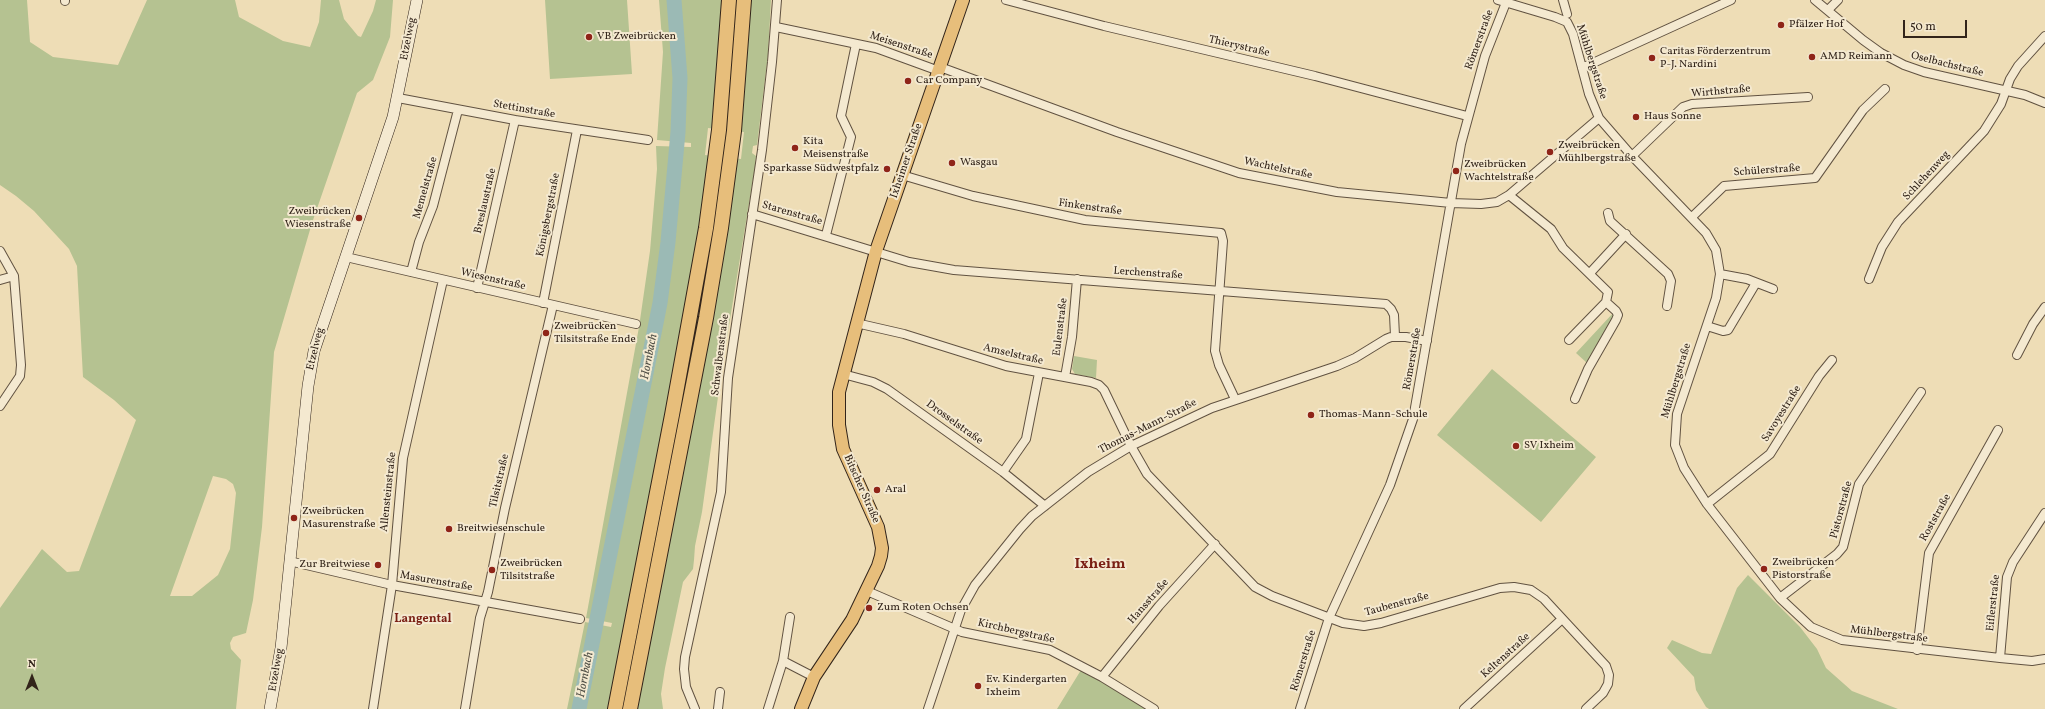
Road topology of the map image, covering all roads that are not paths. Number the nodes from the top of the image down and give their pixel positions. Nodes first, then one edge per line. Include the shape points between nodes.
1 (417, 0) edge
2 (729, 0) edge
3 (744, 0) edge
4 (777, 0) edge
5 (963, 0) edge
6 (1006, 0) edge
7 (1563, 0) edge
8 (1732, 0) edge
9 (1815, 0) edge
10 (1838, 0) edge
11 (1504, 1) edge
12 (1828, 10) junction
13 (1567, 14) dead end
14 (776, 27) junction
15 (2045, 36) edge
16 (856, 44) junction
17 (1582, 68) junction
18 (939, 69) junction
19 (1885, 89) dead end
20 (2006, 90) junction
21 (1808, 97) dead end
22 (398, 98) junction
23 (2045, 103) edge
24 (458, 110) junction
25 (1467, 116) junction
26 (1599, 118) junction
27 (515, 120) junction
28 (846, 125) joint
29 (577, 130) junction
30 (648, 140) dead end
31 (1632, 156) junction
32 (902, 174) junction
33 (1508, 195) junction
34 (1451, 203) junction
35 (1608, 213) dead end
36 (752, 214) junction
37 (1692, 217) junction
38 (1626, 234) junction
39 (826, 235) junction
40 (0, 251) edge
41 (876, 251) junction
42 (346, 257) junction
43 (411, 272) junction
44 (1590, 273) junction
45 (1720, 274) junction
46 (14, 276) junction
47 (1077, 279) junction
48 (1869, 279) dead end
49 (0, 280) edge
50 (443, 280) junction
51 (1756, 283) junction
52 (477, 288) junction
53 (1219, 290) junction
54 (1773, 290) dead end
55 (1606, 302) junction
56 (543, 303) junction
57 (553, 305) junction
58 (1667, 306) dead end
59 (2045, 307) edge
60 (856, 323) junction
61 (636, 324) dead end
62 (1707, 326) junction
63 (1395, 336) junction
64 (1570, 340) dead end
65 (1427, 341) junction
66 (2017, 355) dead end
67 (1832, 360) dead end
68 (1039, 373) junction
69 (842, 374) junction
70 (1065, 377) junction
71 (1921, 392) dead end
72 (1236, 399) junction
73 (1575, 400) dead end
74 (0, 406) edge
75 (1998, 430) dead end
76 (1131, 446) junction
77 (1003, 472) junction
78 (1707, 504) junction
79 (1045, 506) junction
80 (2045, 513) edge
81 (1215, 544) junction
82 (289, 561) junction
83 (392, 585) junction
84 (867, 591) junction
85 (1780, 598) junction
86 (484, 601) junction
87 (790, 617) dead end
88 (1329, 618) junction
89 (580, 619) dead end
90 (1562, 619) junction
91 (954, 628) junction
92 (1917, 650) junction
93 (2000, 658) junction
94 (2045, 659) edge
95 (783, 662) junction
96 (814, 677) junction
97 (1102, 677) junction
98 (720, 692) dead end
99 (270, 709) edge
100 (373, 709) edge
101 (465, 709) edge
102 (615, 709) edge
103 (630, 709) edge
104 (695, 709) edge
105 (718, 709) edge
106 (768, 709) edge
107 (801, 709) edge
108 (928, 709) edge
109 (1154, 709) edge
110 (1300, 709) edge
111 (1464, 709) edge
112 (1586, 709) edge

1 - 22 street, Etzelweg
2 - 102 highway via 716,156 692,310
3 - 103 highway via 731,158 706,318
4 - 14 street, Schwalbenstraße
5 - 18 main road, Ixheimer Straße
6 - 25 street, Thierystraße
7 - 13 street, Mühlbergstraße
8 - 17 street
9 - 12 street, Oselbachstraße
10 - 12 street
11 - 17 street, Mühlbergstraße via 1567,22
11 - 25 street, Römerstraße
12 - 20 street, Oselbachstraße via 1863,40 1904,65 1924,72
14 - 16 street, Meisenstraße
14 - 36 street, Schwalbenstraße
15 - 20 street, Schlehenweg via 2018,66
16 - 18 street, Meisenstraße
16 - 28 street, Meisenstraße via 841,116
17 - 26 street, Mühlbergstraße
18 - 32 main road, Ixheimer Straße
18 - 34 street, Wachtelstraße via 1239,172 1337,192
19 - 37 street, Schülerstraße via 1863,110 1815,178 1724,186
20 - 23 street, Oselbachstraße
20 - 48 street, Schlehenweg via 2001,104 1984,131 1898,222 1882,246
21 - 31 street, Wirthstraße via 1692,104 1683,107
22 - 24 street, Stettinstraße
22 - 42 street, Etzelweg
24 - 27 street, Stettinstraße
24 - 43 street, Memelstraße via 433,206
25 - 34 street, Römerstraße
26 - 31 street, Mühlbergstraße
26 - 33 street, Wachtelstraße
27 - 29 street, Stettinstraße
27 - 52 street, Breslaustraße
28 - 39 street, Starenstraße via 851,137
29 - 30 street, Stettinstraße
29 - 56 street, Königsbergstraße
31 - 37 street, Mühlbergstraße
32 - 41 main road, Ixheimer Straße
32 - 53 street, Finkenstraße via 973,196 1085,220 1221,233 1223,241
33 - 34 street, Wachtelstraße via 1490,203
33 - 44 street via 1551,229 1563,248
34 - 65 street, Römerstraße
35 - 38 street via 1610,221
36 - 39 street, Starenstraße
36 - 104 street, Schwalbenstraße via 728,378 721,492 685,657 685,682
37 - 45 street, Mühlbergstraße via 1716,250
38 - 44 street
38 - 58 street via 1668,274 1671,281
39 - 41 street, Starenstraße
40 - 46 street
41 - 47 street, Lerchenstraße via 929,267
41 - 60 main road, Ixheimer Straße
42 - 43 street, Wiesenstraße
42 - 82 street, Etzelweg via 318,338 312,365
43 - 50 street, Wiesenstraße
44 - 55 street via 1608,292
45 - 51 street
45 - 62 street, Mühlbergstraße
46 - 49 street
46 - 74 street via 20,376
47 - 53 street, Lerchenstraße
47 - 70 street, Eulenstraße via 1072,337
50 - 52 street, Wiesenstraße
50 - 83 street, Allensteinstraße via 403,458
51 - 54 street
51 - 62 street via 1728,330 1723,332
52 - 56 street, Wiesenstraße
53 - 63 street, Lerchenstraße via 1386,304 1394,315
53 - 72 street via 1214,350
55 - 64 street
55 - 73 street via 1618,315 1588,369
56 - 57 street, Wiesenstraße
57 - 61 street, Wiesenstraße
57 - 86 street, Tilsitstraße
59 - 66 street
60 - 68 street, Amselstraße via 904,334 998,364
60 - 69 main road, Bitscher Straße
62 - 78 street, Mühlbergstraße via 1677,414 1674,435 1678,456
63 - 65 street
63 - 72 street, Thomas-Mann-Straße via 1331,368
65 - 88 street, Römerstraße via 1418,396 1406,440 1390,485
67 - 78 street, Savoyestraße via 1819,376 1770,454
68 - 70 street, Amselstraße
68 - 77 street via 1026,439
69 - 77 street, Drosselstraße via 873,382 886,389
69 - 84 main road, Bitscher Straße via 838,404 841,437 847,460 878,527 882,548 878,566
70 - 76 street, Amselstraße via 1091,382 1104,390
71 - 85 street, Pistorstraße via 1859,484 1843,547 1838,554
72 - 76 street, Thomas-Mann-Straße
75 - 92 street, Roststraße via 1929,553
76 - 79 street, Thomas-Mann-Straße via 1088,472
76 - 81 street, Taubenstraße via 1146,474
77 - 79 street, Drosselstraße
78 - 85 street, Mühlbergstraße
79 - 91 street, Thomas-Mann-Straße via 1020,529 975,584
80 - 93 street, Eiflerstraße via 2013,562 2007,577
81 - 88 street, Taubenstraße via 1255,587
81 - 97 street, Hansstraße via 1159,606
82 - 83 street, Masurenstraße
82 - 99 street, Etzelweg via 281,648
83 - 86 street, Masurenstraße
83 - 100 street, Allensteinstraße
84 - 91 street, Kirchbergstraße
84 - 96 main road, Bitscher Straße via 852,620
85 - 92 street, Mühlbergstraße via 1812,627 1835,638
86 - 89 street, Masurenstraße
86 - 101 street, Tilsitstraße
87 - 95 street
88 - 90 street, Taubenstraße via 1350,625 1372,625 1481,593 1514,587 1524,588 1538,595
88 - 110 street, Römerstraße
90 - 111 street, Keltenstraße
90 - 112 street, Taubenstraße via 1602,660 1609,675 1603,693
91 - 97 street, Kirchbergstraße via 1050,650
91 - 108 street, Thomas-Mann-Straße
92 - 93 street, Mühlbergstraße
93 - 94 street, Mühlbergstraße via 2032,661
95 - 96 street
95 - 106 street
96 - 107 main road, Bitscher Straße
97 - 109 street, Kirchbergstraße
98 - 105 street

